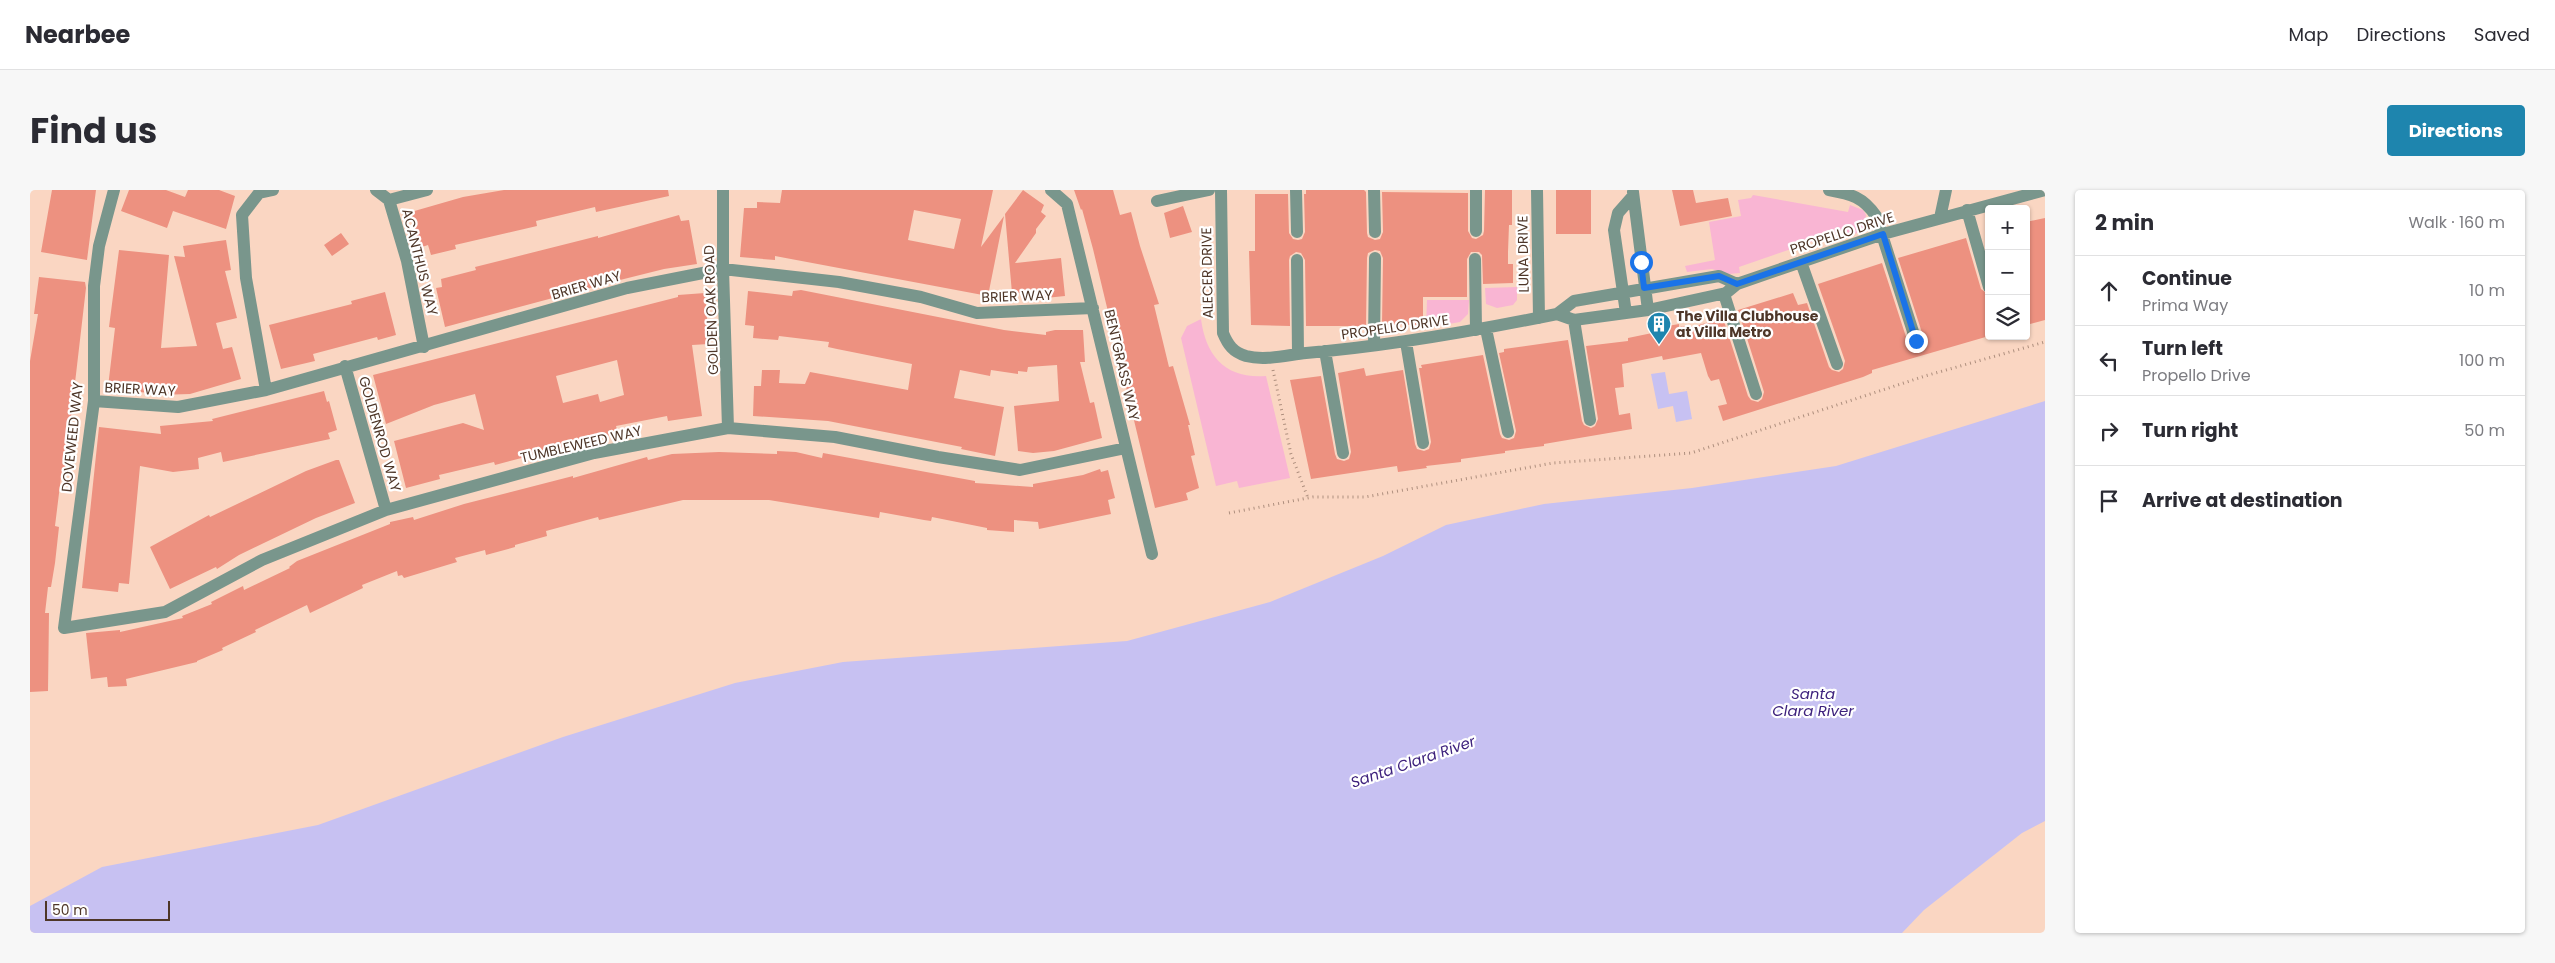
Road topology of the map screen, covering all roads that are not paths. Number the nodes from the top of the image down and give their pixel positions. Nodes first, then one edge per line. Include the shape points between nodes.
1 (114, 190) edge
2 (273, 190) edge
3 (376, 190) edge
4 (427, 190) edge
5 (723, 190) edge
6 (1050, 190) edge
7 (1210, 190) edge
8 (1221, 190) edge
9 (1296, 190) edge
10 (1374, 190) edge
11 (1476, 190) edge
12 (1537, 190) edge
13 (1829, 190) edge
14 (1946, 190) edge
15 (2045, 190) edge
16 (1844, 191) edge
17 (1633, 193) edge
18 (2025, 193) edge
19 (389, 200) junction
20 (1157, 201) dead end
21 (1968, 210) junction
22 (1940, 218) junction
23 (1476, 231) dead end
24 (1297, 232) dead end
25 (1375, 232) dead end
26 (1883, 234) junction
27 (1375, 258) dead end
28 (1297, 260) dead end
29 (1476, 260) dead end
30 (1802, 262) junction
31 (723, 269) junction
32 (1985, 272) edge
33 (1737, 284) junction
34 (1644, 288) junction
35 (1622, 292) junction
36 (1724, 294) junction
37 (1093, 308) junction
38 (1648, 310) junction
39 (1626, 313) junction
40 (1557, 314) junction
41 (1539, 318) junction
42 (1574, 320) junction
43 (1481, 330) junction
44 (1916, 341) dead end
45 (1406, 342) junction
46 (1374, 346) junction
47 (424, 347) junction
48 (1235, 352) joint
49 (1324, 352) junction
50 (1298, 354) junction
51 (1837, 364) dead end
52 (345, 366) junction
53 (266, 390) junction
54 (1756, 394) dead end
55 (94, 401) junction
56 (1590, 420) dead end
57 (728, 428) junction
58 (1508, 432) dead end
59 (1423, 443) dead end
60 (1126, 448) junction
61 (1343, 453) dead end
62 (386, 510) junction
63 (1152, 554) dead end
64 (64, 628) joint

1 - 55 street, DOVEWEED WAY via 99,246 94,286
2 - 53 street via 259,193 242,215 246,278
3 - 19 street, ACANTHUS WAY
4 - 19 street
5 - 31 street, GOLDEN OAK ROAD
6 - 37 street, BENTGRASS WAY via 1067,204
7 - 20 street
8 - 48 street, ALECER DRIVE via 1223,333
9 - 24 street
10 - 25 street
11 - 23 street
12 - 41 street, LUNA DRIVE
13 - 16 street
14 - 22 street
15 - 18 street, PROPELLO DRIVE
16 - 26 street via 1866,201
17 - 34 street
17 - 35 street via 1618,213 1614,230
18 - 21 street, PROPELLO DRIVE
19 - 47 street, ACANTHUS WAY via 407,261
21 - 22 street, PROPELLO DRIVE
21 - 32 street
22 - 26 street, PROPELLO DRIVE
26 - 30 street, PROPELLO DRIVE
26 - 44 street
27 - 46 street
28 - 50 street
29 - 43 street
30 - 33 street, PROPELLO DRIVE
30 - 51 street
31 - 37 street, BRIER WAY via 839,282 921,297 977,313
31 - 47 street, BRIER WAY via 627,288
31 - 57 street, GOLDEN OAK ROAD
33 - 34 street, PROPELLO DRIVE via 1719,276
33 - 36 street, PROPELLO DRIVE
34 - 35 street, PROPELLO DRIVE
34 - 38 street
35 - 39 street
35 - 40 street, PROPELLO DRIVE via 1574,301
36 - 38 street, PROPELLO DRIVE
36 - 54 street
37 - 60 street, BENTGRASS WAY
38 - 39 street, PROPELLO DRIVE
39 - 42 street, PROPELLO DRIVE
40 - 41 street, PROPELLO DRIVE
40 - 42 street, PROPELLO DRIVE
41 - 43 street, PROPELLO DRIVE
42 - 56 street
43 - 45 street, PROPELLO DRIVE
43 - 58 street
45 - 46 street, PROPELLO DRIVE
45 - 59 street
46 - 49 street, PROPELLO DRIVE
47 - 52 street, BRIER WAY
48 - 50 street, PROPELLO DRIVE via 1270,357
49 - 50 street, PROPELLO DRIVE
49 - 61 street
52 - 53 street, BRIER WAY
52 - 62 street, GOLDENROD WAY
53 - 55 street, BRIER WAY via 178,407
55 - 64 street, DOVEWEED WAY
57 - 60 street, TUMBLEWEED WAY via 835,437 938,458 1020,470
57 - 62 street, TUMBLEWEED WAY via 594,453
60 - 63 street, BENTGRASS WAY
62 - 64 street, TUMBLEWEED WAY via 262,560 165,612

